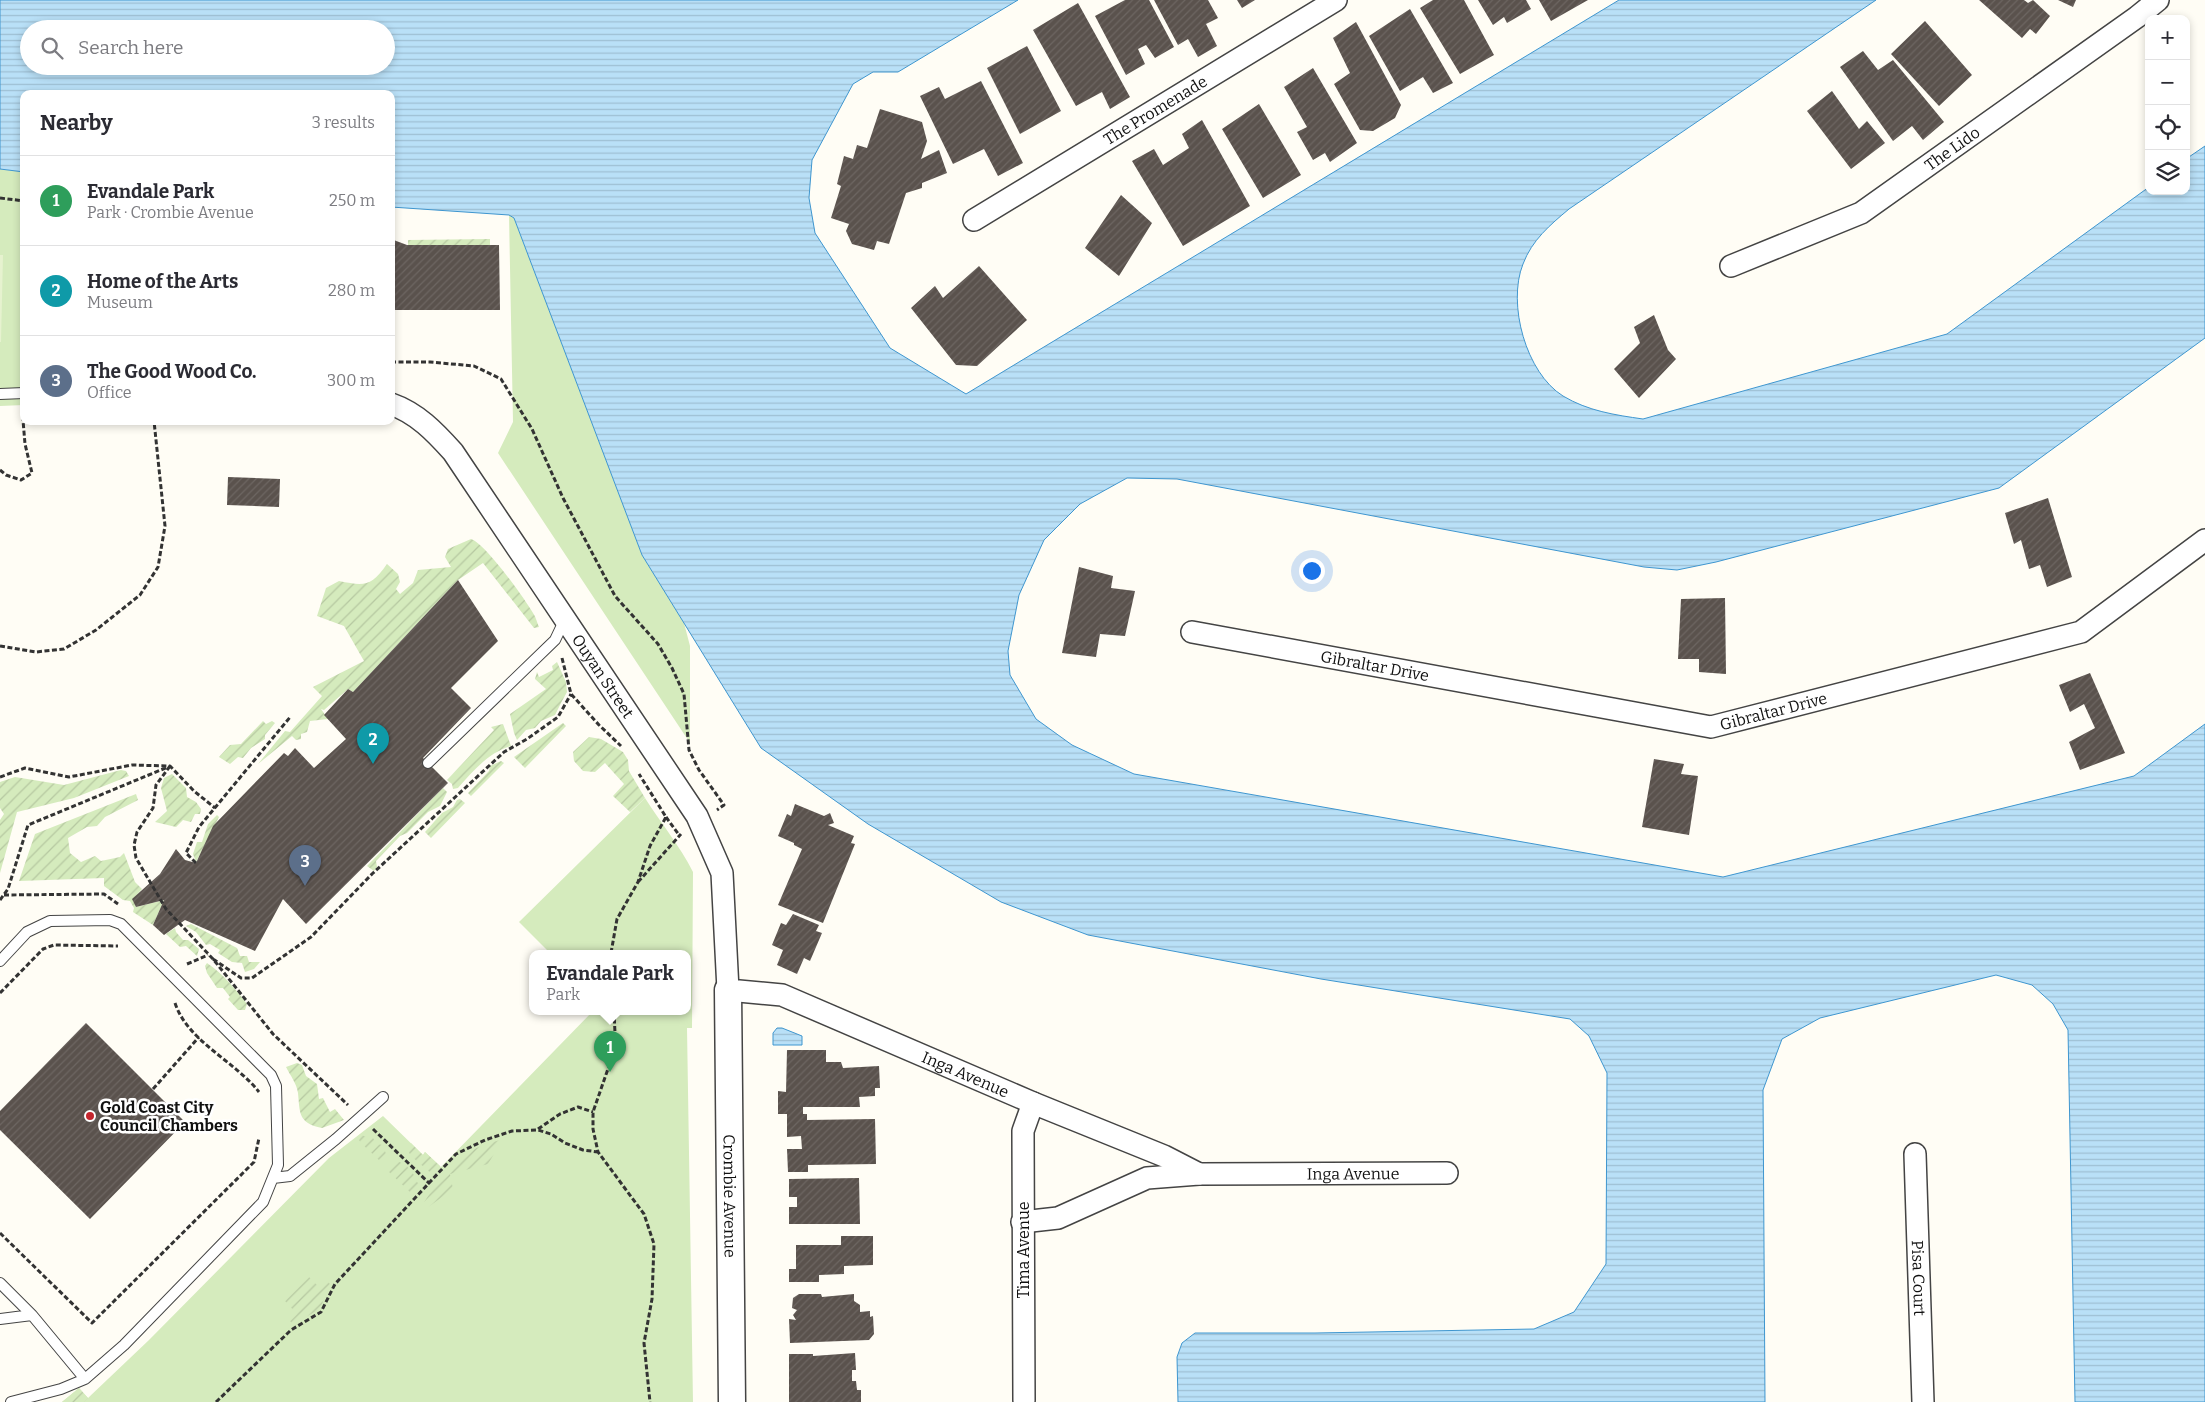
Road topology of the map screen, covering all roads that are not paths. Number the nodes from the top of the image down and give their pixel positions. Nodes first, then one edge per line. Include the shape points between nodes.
1 (1336, 0) edge
2 (2158, 0) edge
3 (974, 220) dead end
4 (1731, 266) dead end
5 (20, 393) edge
6 (0, 394) edge
7 (395, 405) edge
8 (2205, 540) edge
9 (565, 620) junction
10 (1192, 632) dead end
11 (428, 763) dead end
12 (0, 961) edge
13 (728, 990) junction
14 (383, 1097) dead end
15 (1033, 1103) junction
16 (1915, 1154) dead end
17 (1447, 1172) dead end
18 (1199, 1174) junction
19 (273, 1178) junction
20 (1022, 1222) junction
21 (0, 1283) edge
22 (32, 1315) junction
23 (0, 1319) edge
24 (85, 1379) junction
25 (1024, 1400) dead end
26 (11, 1402) edge
27 (732, 1402) edge
28 (1922, 1402) edge

1 - 3 street, The Promenade
2 - 4 street, The Lido via 1861,213
5 - 6 lane
7 - 9 street, Ouyan Street via 430,427 453,452
8 - 10 street, Gibraltar Drive via 2081,632 1711,727
9 - 11 lane via 555,640
9 - 13 street, Ouyan Street via 697,816 722,873
12 - 19 lane via 27,932 50,922 110,920 120,924 271,1075 276,1086 278,1155
13 - 15 street, Inga Avenue via 782,995
13 - 27 street, Crombie Avenue
14 - 19 lane via 290,1176
15 - 18 street, Inga Avenue via 1164,1156
15 - 20 street, Tima Avenue via 1022,1132
16 - 28 street, Pisa Court
17 - 18 street, Inga Avenue
18 - 20 street, Inga Avenue via 1148,1178 1058,1218
19 - 24 lane via 263,1202 124,1345
20 - 25 street, Tima Avenue
21 - 22 lane
22 - 23 lane
22 - 24 lane
24 - 26 lane

